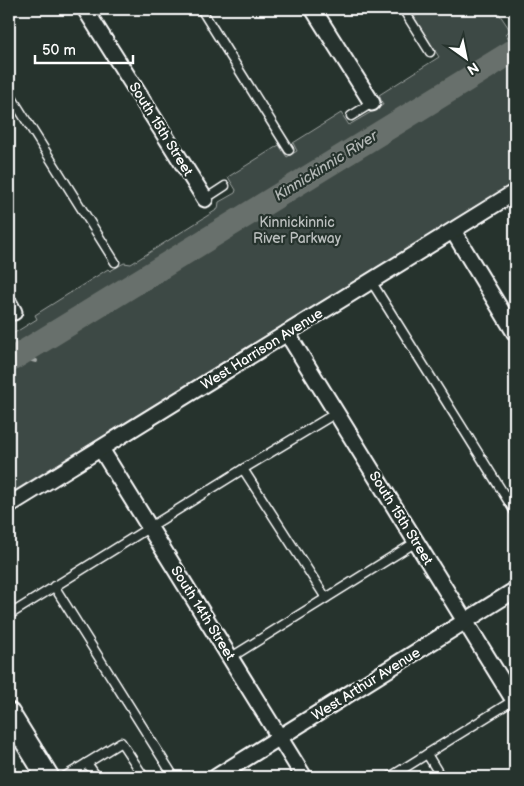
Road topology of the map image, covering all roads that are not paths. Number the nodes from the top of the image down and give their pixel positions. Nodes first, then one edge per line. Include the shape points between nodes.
1 (85, 9) edge
2 (201, 9) edge
3 (313, 9) edge
4 (403, 9) edge
5 (430, 52) dead end
6 (9, 93) edge
7 (372, 103) joint
8 (352, 116) dead end
9 (289, 150) dead end
10 (225, 186) dead end
11 (515, 192) edge
12 (204, 199) joint
13 (453, 231) junction
14 (115, 262) dead end
15 (371, 281) junction
16 (515, 333) edge
17 (287, 334) junction
18 (336, 413) junction
19 (101, 449) junction
20 (244, 469) junction
21 (9, 505) edge
22 (515, 512) edge
23 (150, 528) junction
24 (416, 542) junction
25 (54, 586) junction
26 (515, 590) edge
27 (326, 598) junction
28 (9, 615) edge
29 (466, 622) junction
30 (230, 658) junction
31 (515, 701) edge
32 (9, 714) edge
33 (280, 738) junction
34 (427, 754) junction
35 (87, 762) junction
36 (75, 774) edge
37 (48, 777) edge
38 (64, 777) edge
39 (97, 777) edge
40 (144, 777) edge
41 (174, 777) edge
42 (216, 777) edge
43 (304, 777) edge
44 (390, 777) edge
45 (441, 777) edge

1 - 12 street, South 15th Street
2 - 9 lane
3 - 7 street
4 - 5 lane
6 - 14 lane
7 - 8 lane
10 - 12 lane
11 - 13 street, West Harrison Avenue
13 - 15 street, West Harrison Avenue
13 - 16 street
15 - 17 street, West Harrison Avenue
15 - 22 lane
17 - 18 street, South 15th Street
17 - 19 street, West Harrison Avenue
18 - 20 lane
18 - 24 street, South 15th Street
19 - 21 street, West Harrison Avenue
19 - 23 street, South 14th Street
20 - 23 lane
20 - 27 lane
23 - 25 lane
23 - 30 street, South 14th Street
24 - 27 lane
24 - 29 street, South 15th Street
25 - 28 lane
25 - 41 lane
26 - 29 street, West Arthur Avenue
27 - 30 lane
29 - 31 street, South 15th Street
29 - 33 street, West Arthur Avenue
30 - 33 street, South 14th Street
31 - 34 lane
32 - 37 street
33 - 42 street, West Arthur Avenue
33 - 43 street, South 14th Street
34 - 44 lane
34 - 45 lane
35 - 36 lane
35 - 39 lane
35 - 40 lane via 121,742
36 - 38 lane

